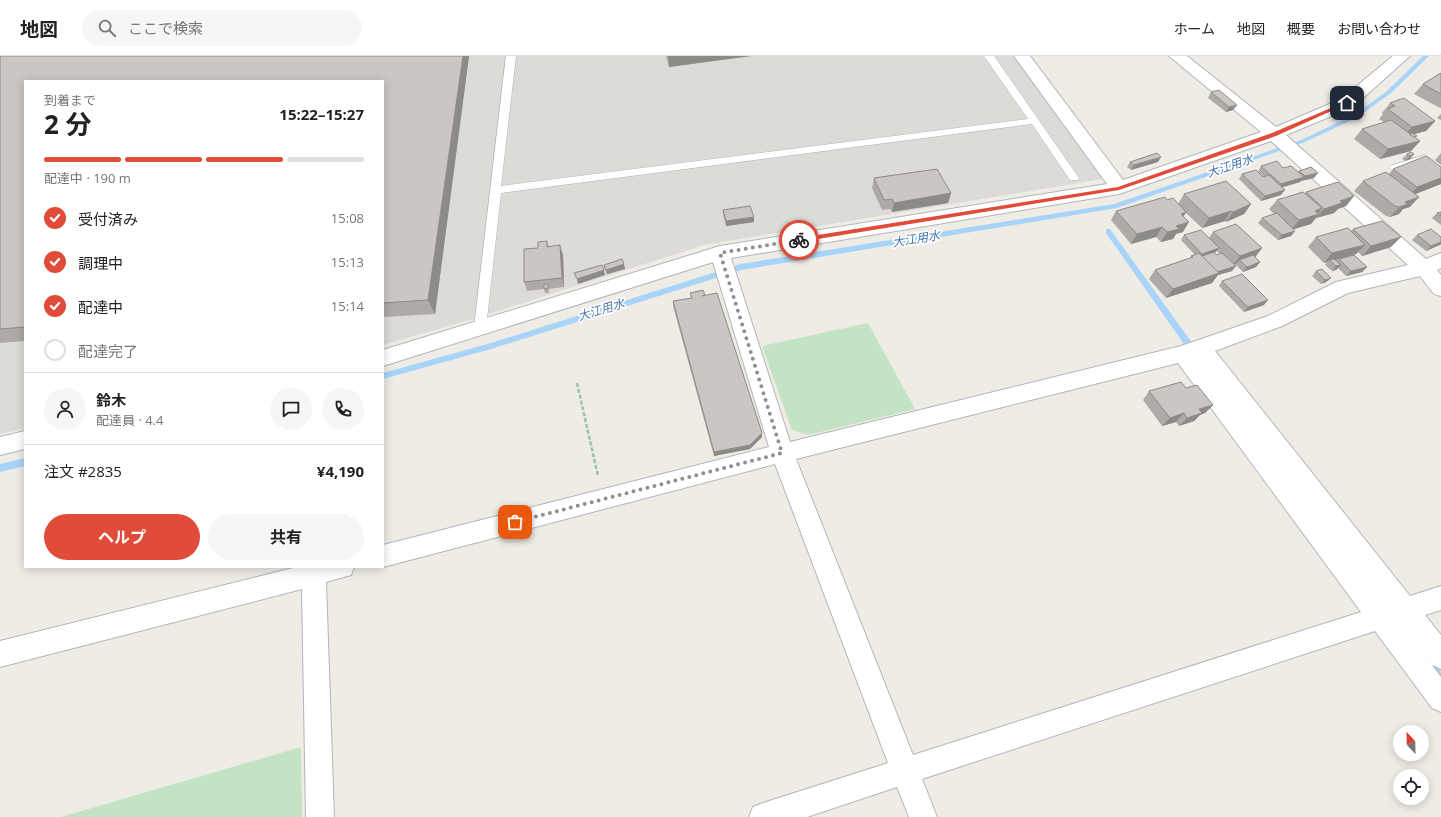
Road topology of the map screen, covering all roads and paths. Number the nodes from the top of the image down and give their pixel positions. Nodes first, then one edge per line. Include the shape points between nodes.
1 (511, 56) edge
2 (989, 56) edge
3 (1022, 56) edge
4 (1177, 56) edge
5 (1402, 56) edge
6 (1034, 121) junction
7 (1282, 142) junction
8 (1394, 168) edge
9 (1441, 170) edge
10 (1074, 178) dead end
11 (1119, 188) junction
12 (496, 190) junction
13 (1433, 264) edge
14 (723, 265) junction
15 (1441, 289) edge
16 (480, 328) junction
17 (1192, 351) junction
18 (384, 358) edge
19 (577, 383) dead end
20 (24, 440) edge
21 (0, 446) edge
22 (782, 453) junction
23 (604, 499) junction
24 (384, 556) edge
25 (338, 568) edge
26 (314, 574) junction
27 (1441, 598) edge
28 (1405, 610) junction
29 (1380, 618) junction
30 (0, 654) edge
31 (1441, 656) edge
32 (1441, 699) edge
33 (906, 771) junction
34 (320, 817) edge
35 (763, 817) edge
36 (923, 817) edge

1 - 12 lane
2 - 6 lane
3 - 11 street
4 - 7 street
5 - 7 street via 1347,103
6 - 10 lane
6 - 12 lane
7 - 11 street
7 - 13 street
8 - 9 lane via 1425,158
11 - 14 street
12 - 16 lane
13 - 15 street
13 - 17 street via 1343,288 1276,321
14 - 16 street
14 - 22 street
16 - 18 street
17 - 22 street
17 - 28 street
17 - 29 street
19 - 23 path
20 - 21 street
22 - 23 street
22 - 33 street
23 - 24 street
25 - 26 street
26 - 30 street
26 - 34 street
27 - 28 street
28 - 29 street
28 - 31 street
29 - 32 street
29 - 33 street
33 - 35 street
33 - 36 street

